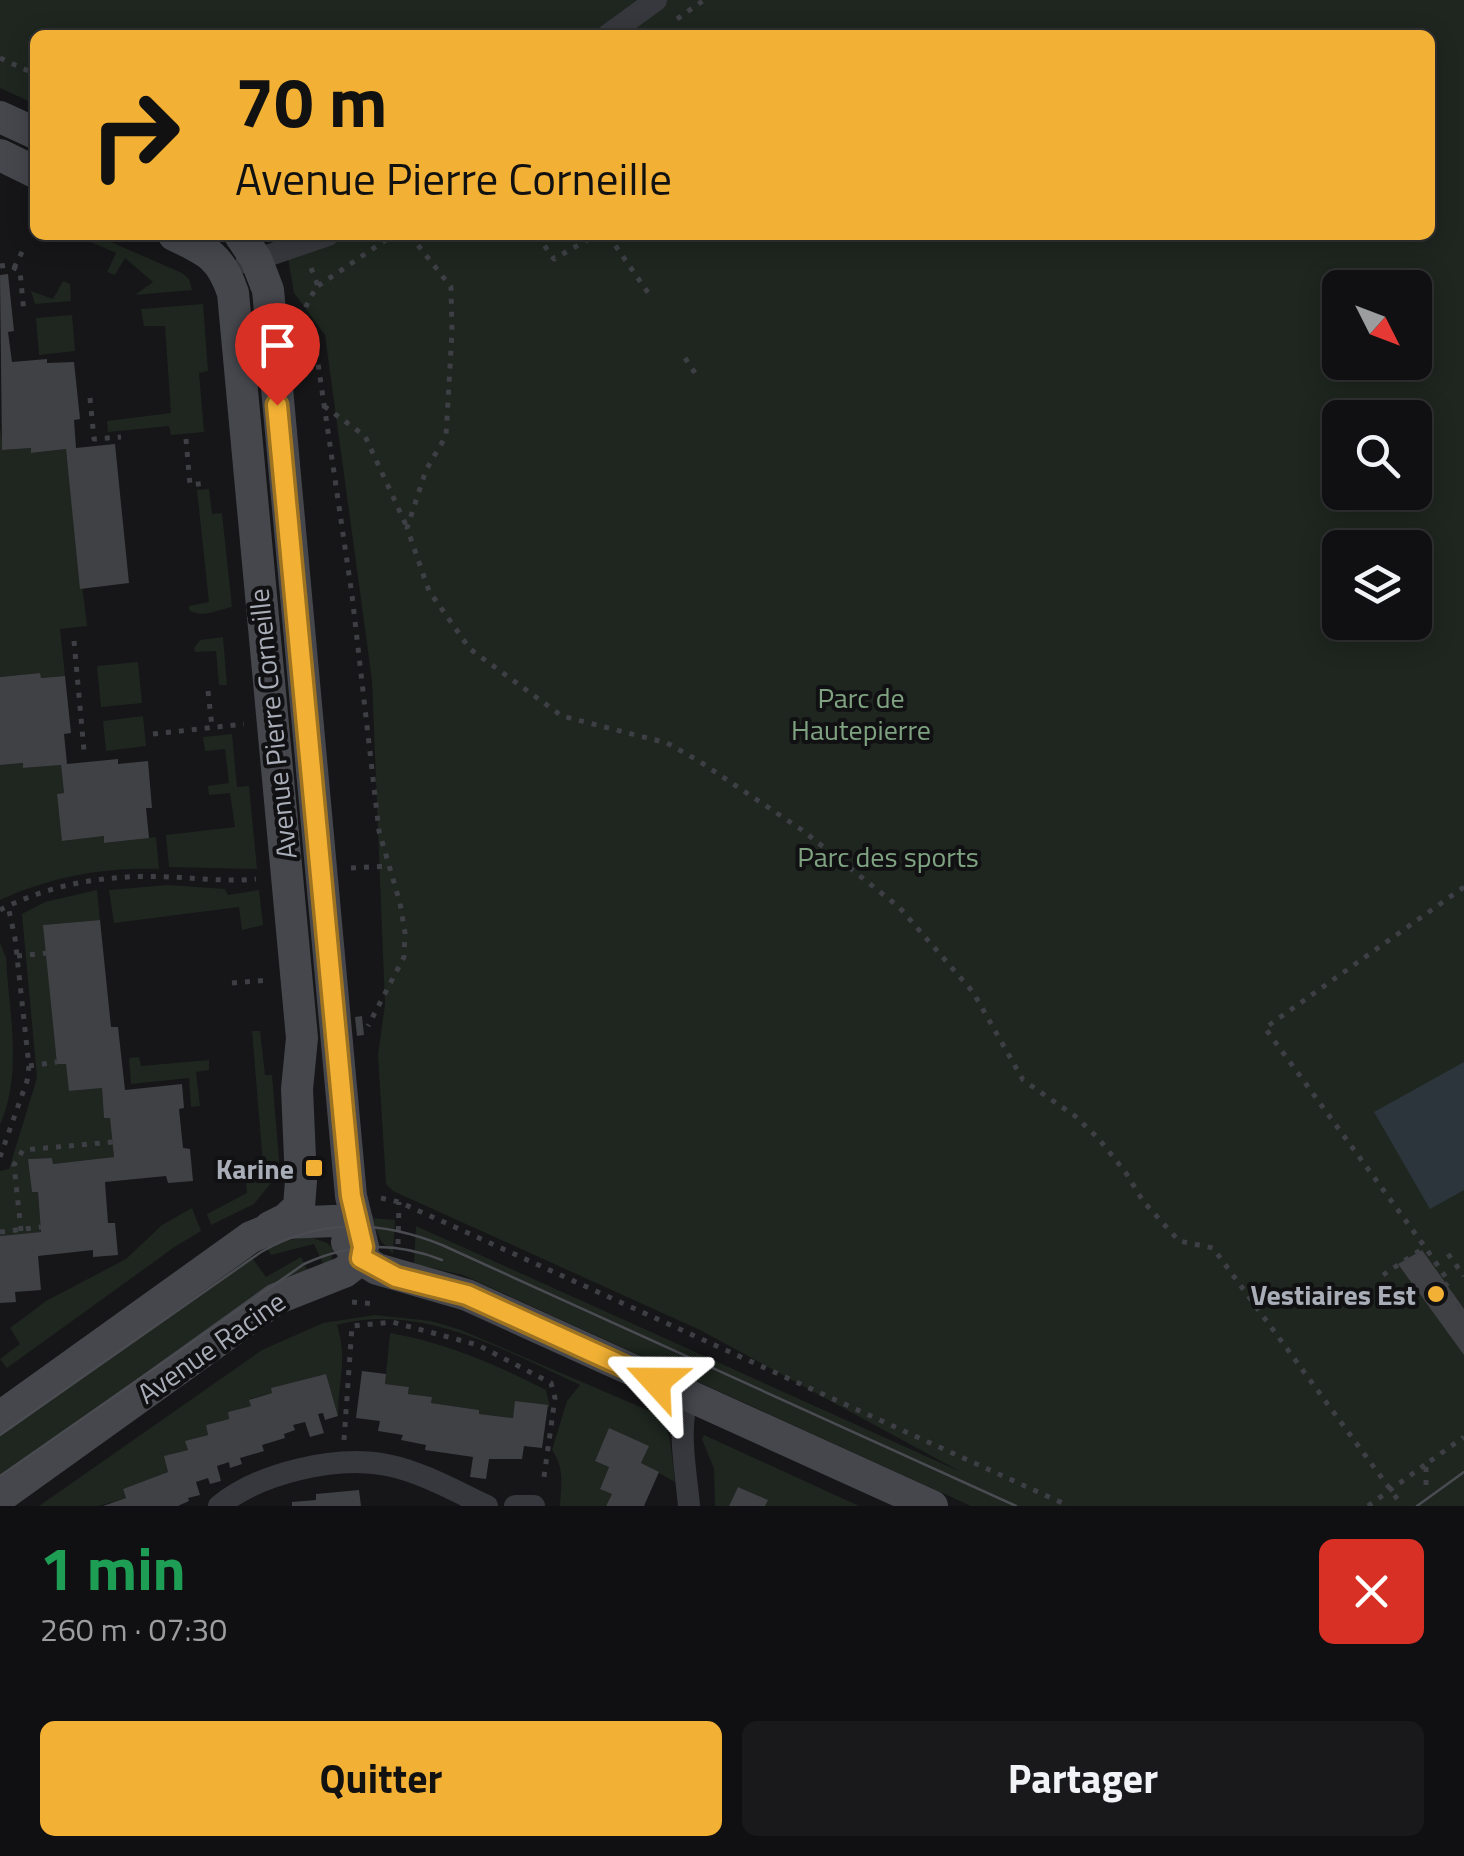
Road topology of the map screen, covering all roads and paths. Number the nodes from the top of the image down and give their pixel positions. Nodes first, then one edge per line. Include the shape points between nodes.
1 (656, 0) edge
2 (704, 0) edge
3 (666, 26) dead end
4 (615, 30) edge
5 (0, 58) edge
6 (30, 72) edge
7 (0, 117) edge
8 (30, 131) edge
9 (0, 155) edge
10 (30, 170) edge
11 (183, 240) edge
12 (315, 240) edge
13 (386, 240) edge
14 (414, 240) edge
15 (541, 240) edge
16 (587, 240) edge
17 (611, 240) edge
18 (302, 245) junction
19 (25, 246) dead end
20 (248, 247) edge
21 (0, 266) edge
22 (14, 268) junction
23 (225, 271) junction
24 (318, 286) junction
25 (649, 294) dead end
26 (24, 313) dead end
27 (685, 358) dead end
28 (695, 372) dead end
29 (90, 398) dead end
30 (324, 406) junction
31 (121, 437) dead end
32 (186, 439) dead end
33 (207, 483) dead end
34 (407, 528) junction
35 (74, 641) dead end
36 (208, 691) dead end
37 (232, 725) dead end
38 (212, 727) junction
39 (152, 734) dead end
40 (84, 751) dead end
41 (263, 878) dead end
42 (1464, 887) edge
43 (8, 906) junction
44 (0, 910) edge
45 (46, 954) dead end
46 (17, 956) junction
47 (274, 980) dead end
48 (232, 982) dead end
49 (302, 1038) junction
50 (366, 1043) dead end
51 (57, 1062) dead end
52 (29, 1066) junction
53 (112, 1142) dead end
54 (0, 1157) edge
55 (358, 1212) junction
56 (41, 1227) dead end
57 (270, 1227) junction
58 (20, 1231) junction
59 (0, 1232) edge
60 (1425, 1247) junction
61 (1448, 1254) dead end
62 (361, 1258) junction
63 (1383, 1276) dead end
64 (1464, 1276) edge
65 (343, 1302) dead end
66 (378, 1304) dead end
67 (1464, 1314) edge
68 (688, 1396) junction
69 (0, 1417) edge
70 (1464, 1437) edge
71 (343, 1464) junction
72 (1426, 1464) junction
73 (1426, 1485) dead end
74 (1389, 1490) junction
75 (0, 1497) edge
76 (1400, 1504) edge
77 (219, 1506) edge
78 (486, 1506) edge
79 (515, 1506) edge
80 (534, 1506) edge
81 (689, 1506) edge
82 (932, 1506) edge
83 (1069, 1506) edge
84 (1368, 1506) edge

1 - 4 street
2 - 3 path
5 - 6 path
7 - 8 street
9 - 10 street
11 - 23 street
12 - 18 street
13 - 24 path
14 - 34 path via 450,287 452,332 446,436 426,470
15 - 16 path via 554,259
17 - 25 path
18 - 20 street
18 - 24 path
19 - 22 path
20 - 23 street
20 - 55 street, Avenue Pierre Corneille via 268,290 351,1196
21 - 22 path
22 - 26 path
23 - 49 street, Avenue Pierre Corneille via 233,294
24 - 30 path via 305,304 304,327 315,342
27 - 28 path
29 - 31 path via 94,439
30 - 34 path via 365,436
30 - 50 path via 379,832 404,933 404,957 368,1026
32 - 33 path via 190,485
34 - 74 path via 429,591 470,649 562,716 667,743 698,761 802,830 899,907 973,992 1023,1080 1098,1138 1179,1241 1213,1248
35 - 40 path
36 - 38 path
37 - 38 path
38 - 39 path
41 - 43 path via 81,882
42 - 60 path via 1265,1028
43 - 44 path
43 - 46 path
45 - 46 path
46 - 52 path
47 - 48 path
49 - 55 street via 324,1082
49 - 57 street, Avenue Pierre Corneille via 299,1207
51 - 52 path
52 - 54 path
53 - 58 path via 23,1150 14,1165
55 - 57 street
55 - 62 street, Avenue Pierre Corneille
55 - 83 path via 400,1202
56 - 58 path
57 - 69 street
58 - 59 path
60 - 63 path
60 - 67 path
61 - 64 path
62 - 68 street via 396,1277 467,1295
62 - 75 street, Avenue Racine via 344,1272 276,1299
65 - 66 path
68 - 81 street via 682,1413
68 - 82 street
70 - 72 path
71 - 77 street via 268,1476
71 - 78 street via 386,1464
71 - 80 path via 352,1326 392,1322 478,1345 551,1382 556,1398 545,1480
72 - 73 path
72 - 74 path
74 - 76 path
74 - 84 path
79 - 80 street

